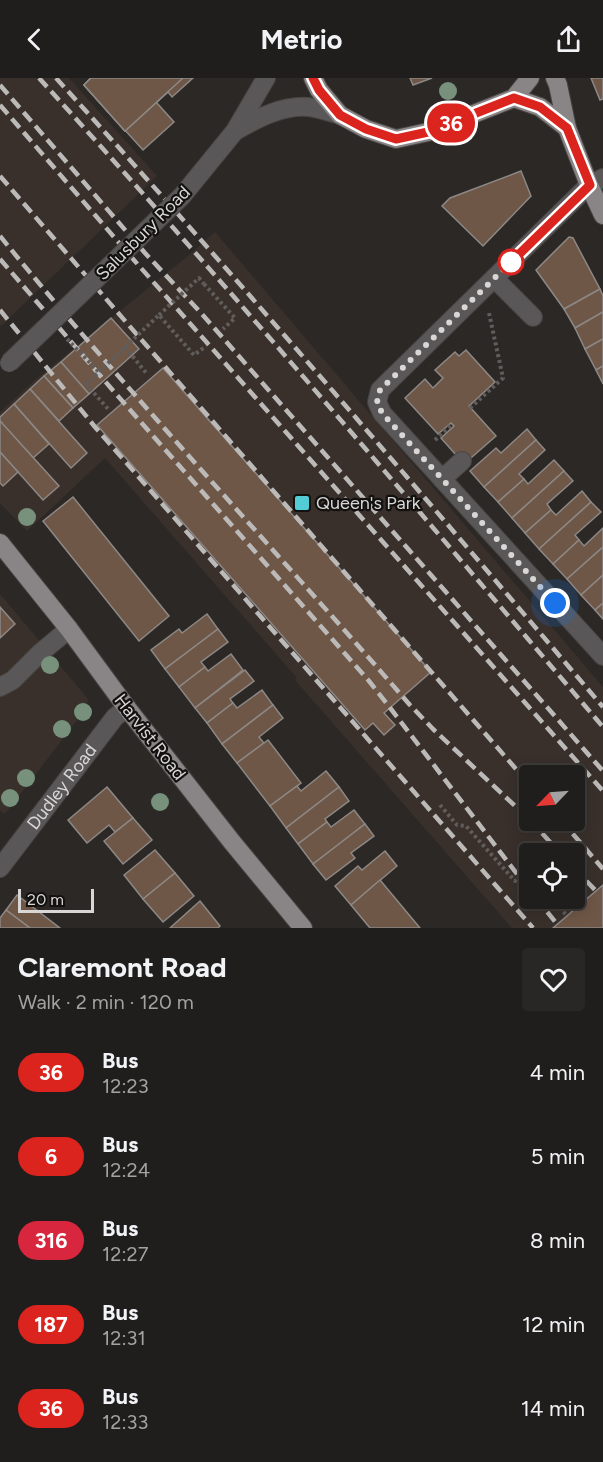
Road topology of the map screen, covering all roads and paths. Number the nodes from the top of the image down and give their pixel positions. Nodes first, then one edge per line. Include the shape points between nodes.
1 (266, 78) edge
2 (313, 78) edge
3 (530, 78) edge
4 (555, 78) edge
5 (514, 98) junction
6 (340, 115) junction
7 (567, 128) junction
8 (235, 131) junction
9 (596, 181) edge
10 (603, 215) edge
11 (489, 283) junction
12 (159, 315) junction
13 (533, 317) dead end
14 (223, 329) dead end
15 (67, 339) dead end
16 (206, 346) dead end
17 (125, 347) junction
18 (5, 367) edge
19 (99, 372) junction
20 (147, 374) dead end
21 (470, 408) dead end
22 (109, 410) dead end
23 (462, 461) dead end
24 (442, 479) junction
25 (0, 543) edge
26 (69, 630) junction
27 (603, 656) edge
28 (0, 687) edge
29 (127, 708) junction
30 (440, 805) dead end
31 (0, 868) edge
32 (519, 878) edge
33 (561, 909) edge
34 (567, 916) dead end
35 (303, 928) edge

1 - 8 street, Salusbury Road
2 - 6 main road
3 - 5 main road
4 - 7 main road
5 - 6 main road via 428,132 396,139
5 - 7 main road via 540,107
6 - 8 street via 308,107 287,108
7 - 9 main road
8 - 18 street, Salusbury Road, bridge via 182,196
9 - 10 main road
9 - 11 street
11 - 13 street
11 - 21 path via 503,378
11 - 24 street via 380,390 377,402 382,413
12 - 14 path, bridge via 199,278 235,318
12 - 16 path via 194,356
12 - 17 path, bridge
15 - 19 path, bridge
17 - 19 path, bridge
17 - 20 path
19 - 22 path, bridge via 86,384
23 - 24 street
24 - 27 street
25 - 26 main road, Harvist Road
26 - 28 street
26 - 29 main road, Harvist Road
29 - 31 street, Dudley Road via 115,717
29 - 35 main road, Harvist Road
30 - 32 path via 457,825 466,826 515,881
33 - 34 path

